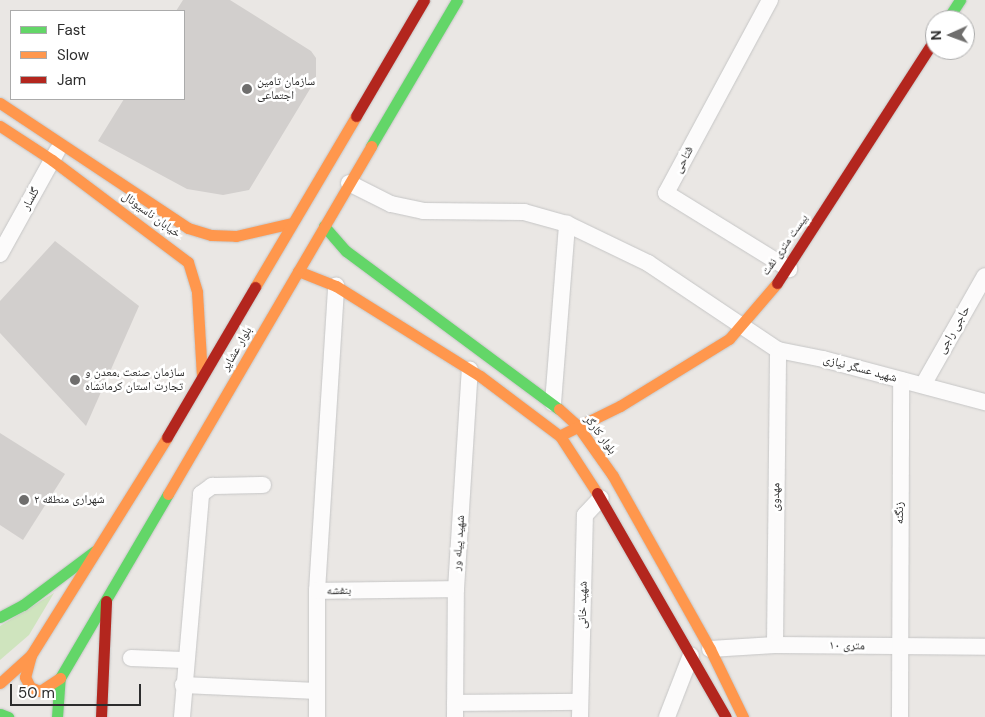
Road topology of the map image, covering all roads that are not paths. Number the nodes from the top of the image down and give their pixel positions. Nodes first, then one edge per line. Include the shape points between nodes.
1 (424, 0) edge
2 (457, 0) edge
3 (770, 0) edge
4 (925, 55) edge
5 (0, 103) edge
6 (0, 126) edge
7 (61, 143) junction
8 (52, 160) junction
9 (349, 183) junction
10 (292, 222) junction
11 (567, 224) junction
12 (324, 226) junction
13 (0, 254) edge
14 (788, 269) junction
15 (298, 271) junction
16 (985, 276) edge
17 (336, 286) junction
18 (742, 324) junction
19 (778, 350) junction
20 (470, 370) junction
21 (202, 377) junction
22 (900, 380) junction
23 (922, 385) junction
24 (985, 402) edge
25 (553, 403) junction
26 (577, 425) junction
27 (560, 436) junction
28 (263, 485) dead end
29 (601, 498) junction
30 (95, 551) junction
31 (456, 589) junction
32 (318, 591) junction
33 (106, 601) junction
34 (0, 617) edge
35 (775, 645) junction
36 (899, 646) junction
37 (985, 647) edge
38 (710, 649) junction
39 (31, 655) junction
40 (691, 656) junction
41 (131, 658) dead end
42 (184, 660) junction
43 (60, 678) junction
44 (0, 683) edge
45 (183, 685) junction
46 (318, 691) junction
47 (455, 710) edge
48 (580, 710) edge
49 (0, 714) edge
50 (8, 717) edge
51 (57, 717) edge
52 (101, 717) edge
53 (182, 717) edge
54 (318, 717) edge
55 (667, 717) edge
56 (726, 717) edge
57 (746, 717) edge
58 (900, 717) edge

1 - 10 street, بلوار عشایر
2 - 9 street, بلوار عشایر
3 - 14 street, فتاحی via 666,193
4 - 14 street, بیست متری نفت
5 - 7 street, خیابان ناسیونال
6 - 8 street, خیابان ناسیونال
7 - 8 street, گلسار
7 - 10 street, خیابان ناسیونال via 176,222 200,233 242,236
8 - 13 street, گلسار
8 - 21 street, خیابان ناسیونال via 188,262 197,292
9 - 11 street, شهید عسگر نیازی via 391,204 423,211 524,212
9 - 12 street, بلوار عشایر
10 - 21 street, بلوار عشایر
11 - 18 street, شهید عسگر نیازی via 648,263
11 - 25 street
12 - 15 street, بلوار عشایر
12 - 25 street, بلوار کارگر via 346,251
14 - 18 street, بیست متری نفت
15 - 17 street
15 - 33 street, بلوار عشایر
16 - 23 street, حاجی راجی
17 - 20 street
17 - 32 street
18 - 19 street, شهید عسگر نیازی
18 - 26 street, بیست متری نفت via 729,339 637,396
19 - 22 street, شهید عسگر نیازی
19 - 35 street, مهدوی
20 - 27 street
20 - 31 street, شهید پیله ور
21 - 30 street, بلوار عشایر
22 - 23 street, شهید عسگر نیازی
22 - 36 street, زنگنه
23 - 24 street, شهید عسگر نیازی
25 - 26 street, بلوار کارگر
26 - 27 street, بیست متری نفت
26 - 38 street, بلوار کارگر via 613,476
27 - 29 street
28 - 42 street via 212,486 201,494
29 - 40 street
29 - 48 street, شهید خانی via 585,516
30 - 34 street
30 - 39 street, بلوار عشایر
31 - 32 street, بنفشه
31 - 47 street, شهید پیله ور
32 - 46 street, بنفشه
33 - 43 street, بلوار عشایر
33 - 52 street
35 - 36 street, ۱۰ متری
35 - 38 street, ۱۰ متری
36 - 37 street, ۱۰ متری
36 - 58 street, زنگنه
38 - 40 street
38 - 57 street, بلوار کارگر
39 - 43 street via 25,677 30,688 40,691
39 - 44 street, بلوار عشایر
40 - 55 street
40 - 56 street
41 - 42 street
42 - 45 street
43 - 51 street, بلوار عشایر
45 - 46 street
45 - 53 street
46 - 54 street, بنفشه
47 - 48 street
49 - 50 street

